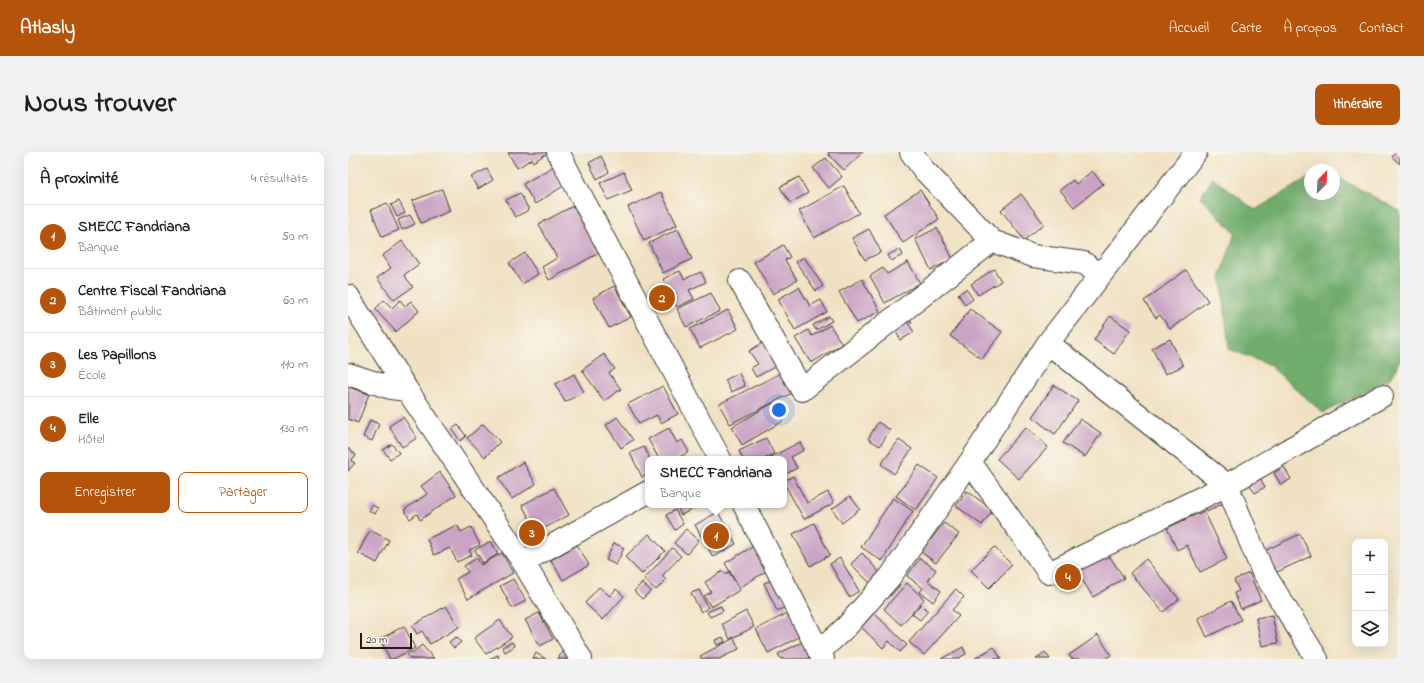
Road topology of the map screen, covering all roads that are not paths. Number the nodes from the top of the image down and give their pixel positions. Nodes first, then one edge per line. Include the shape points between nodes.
1 (558, 152) edge
2 (911, 152) edge
3 (1196, 152) edge
4 (992, 241) junction
5 (1100, 275) junction
6 (740, 281) dead end
7 (348, 296) edge
8 (1048, 343) junction
9 (348, 374) edge
10 (407, 390) junction
11 (1382, 396) dead end
12 (715, 456) edge
13 (970, 462) junction
14 (1227, 485) junction
15 (645, 494) edge
16 (746, 508) edge
17 (523, 562) junction
18 (821, 656) edge
19 (581, 659) edge
20 (1317, 659) edge

1 - 12 street
2 - 4 street via 924,170
3 - 5 street
4 - 5 street via 1033,256 1084,262
4 - 6 street via 802,390
5 - 8 street
7 - 10 street
8 - 13 street
8 - 14 street
9 - 10 street via 391,388
10 - 17 street
11 - 14 street
13 - 14 street via 1049,573
13 - 18 street via 890,577
14 - 20 street via 1262,570
15 - 17 street
16 - 18 street
17 - 19 street

